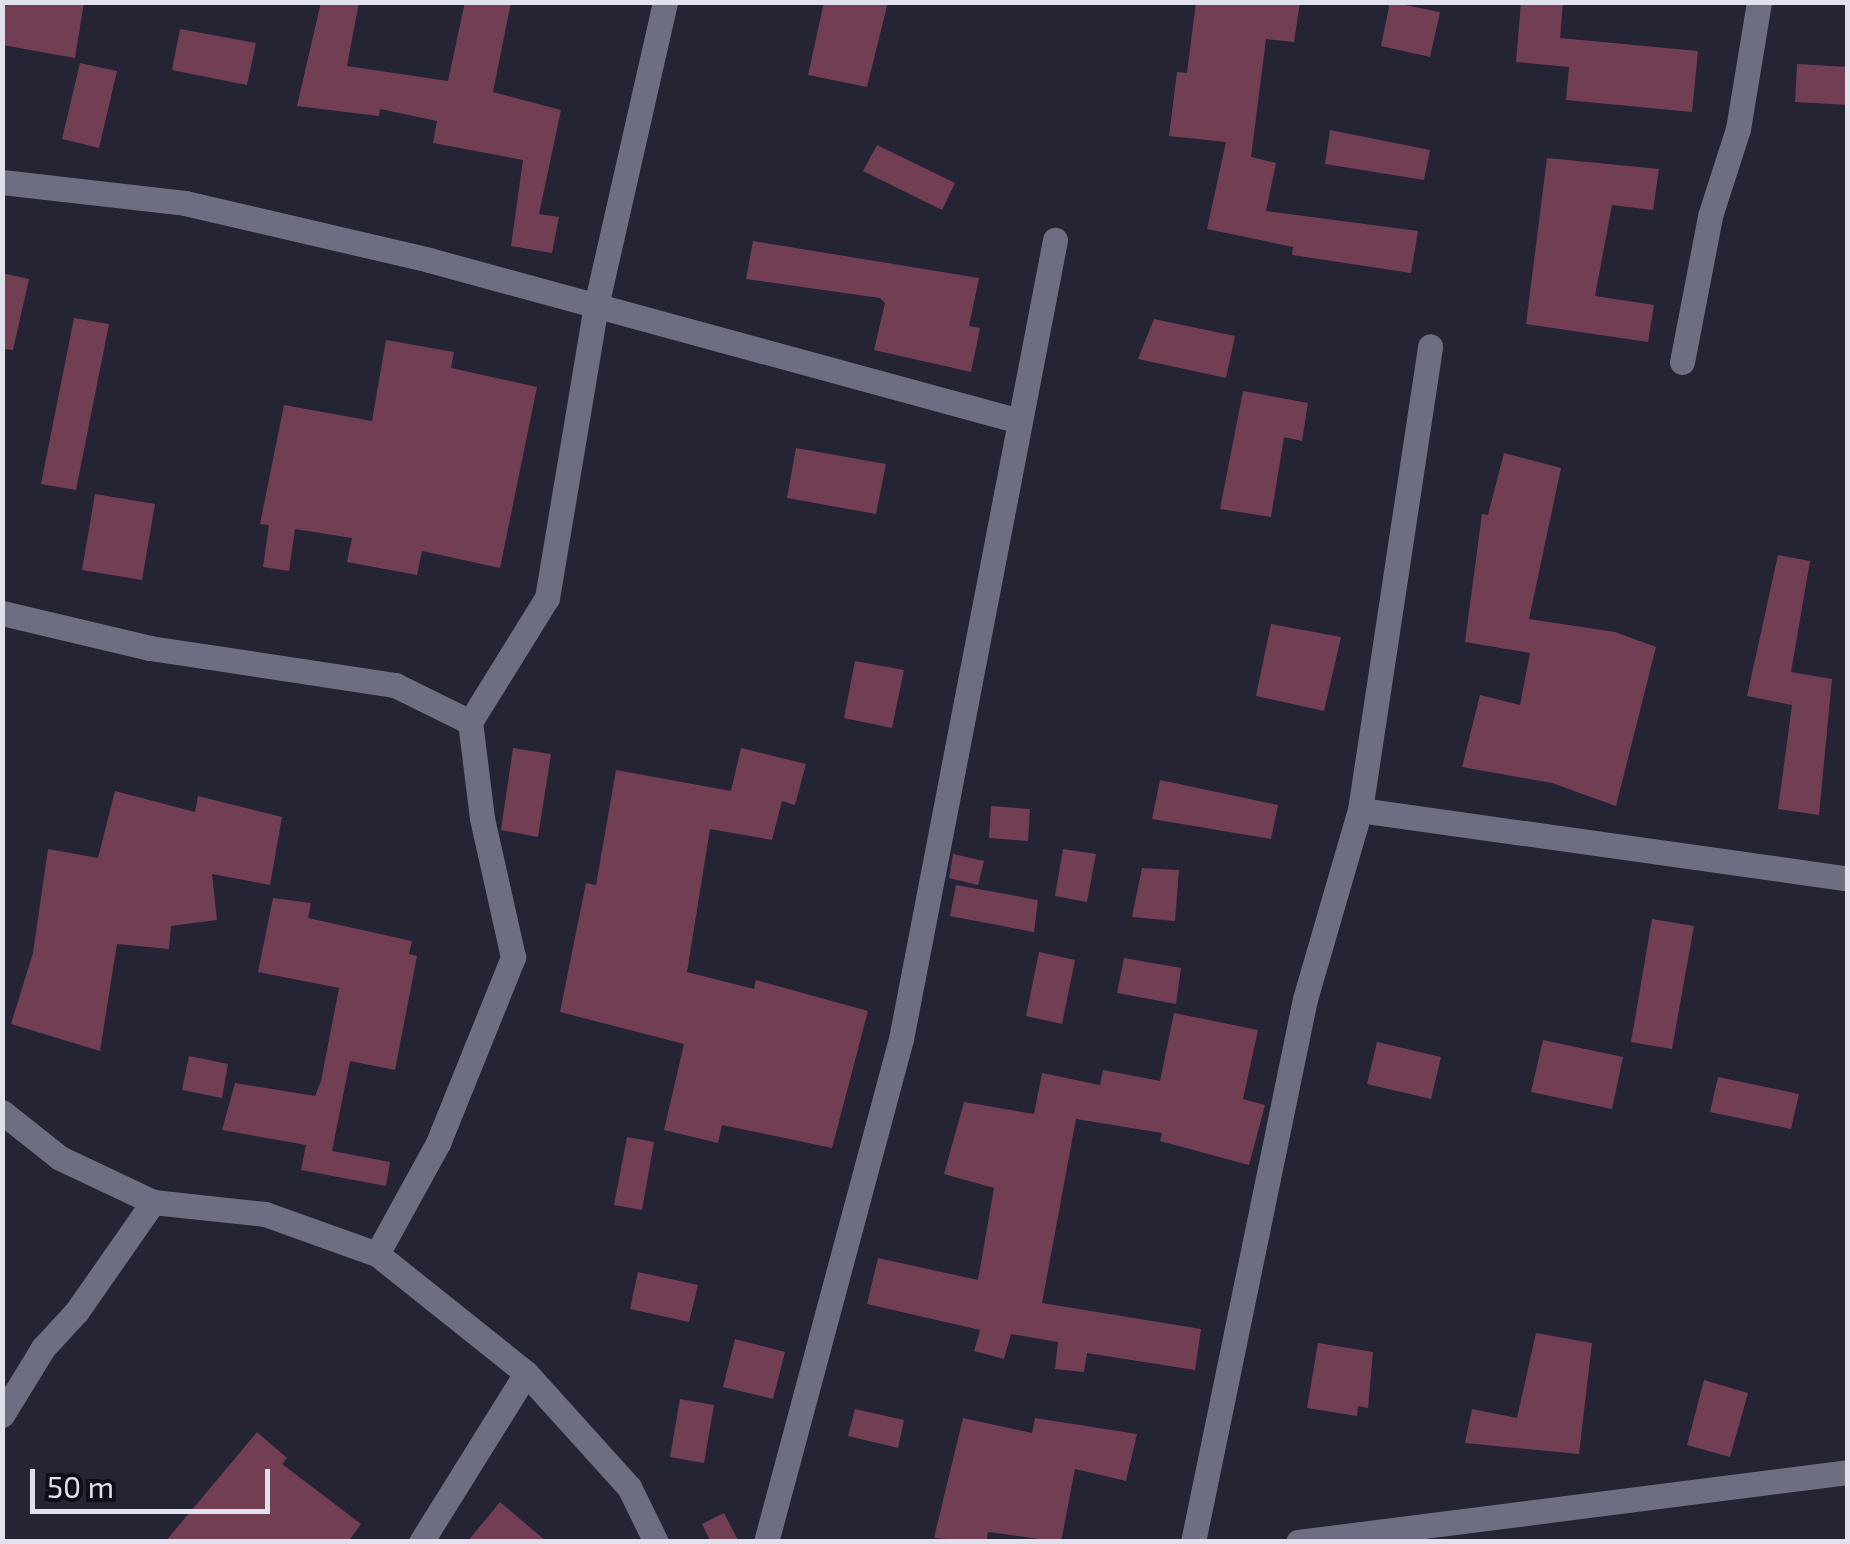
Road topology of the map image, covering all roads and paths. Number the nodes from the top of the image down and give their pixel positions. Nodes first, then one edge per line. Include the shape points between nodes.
1 (664, 2) edge
2 (1760, 2) edge
3 (2, 182) edge
4 (1055, 240) dead end
5 (596, 306) junction
6 (1430, 346) dead end
7 (1682, 362) dead end
8 (1016, 420) junction
9 (2, 613) edge
10 (470, 722) junction
11 (1360, 810) junction
12 (1848, 880) edge
13 (2, 1112) edge
14 (153, 1202) junction
15 (377, 1254) junction
16 (526, 1373) junction
17 (2, 1414) edge
18 (1848, 1472) edge
19 (1512, 1530) edge
20 (421, 1542) edge
21 (656, 1542) edge
22 (766, 1542) edge
23 (1193, 1542) edge
24 (1298, 1542) edge

1 - 5 street
2 - 7 street via 1738,129 1710,216
3 - 5 street via 186,203
4 - 8 street
5 - 8 street
5 - 10 street via 547,598
6 - 11 street
8 - 22 street via 901,1039
9 - 10 street via 150,648 396,685
10 - 15 street via 482,818 513,957 438,1144
11 - 12 street
11 - 23 street via 1305,999
13 - 14 street via 60,1158
14 - 15 street via 264,1214
14 - 17 street
15 - 16 street
16 - 20 street
16 - 21 street via 628,1487
18 - 19 street
19 - 24 street

